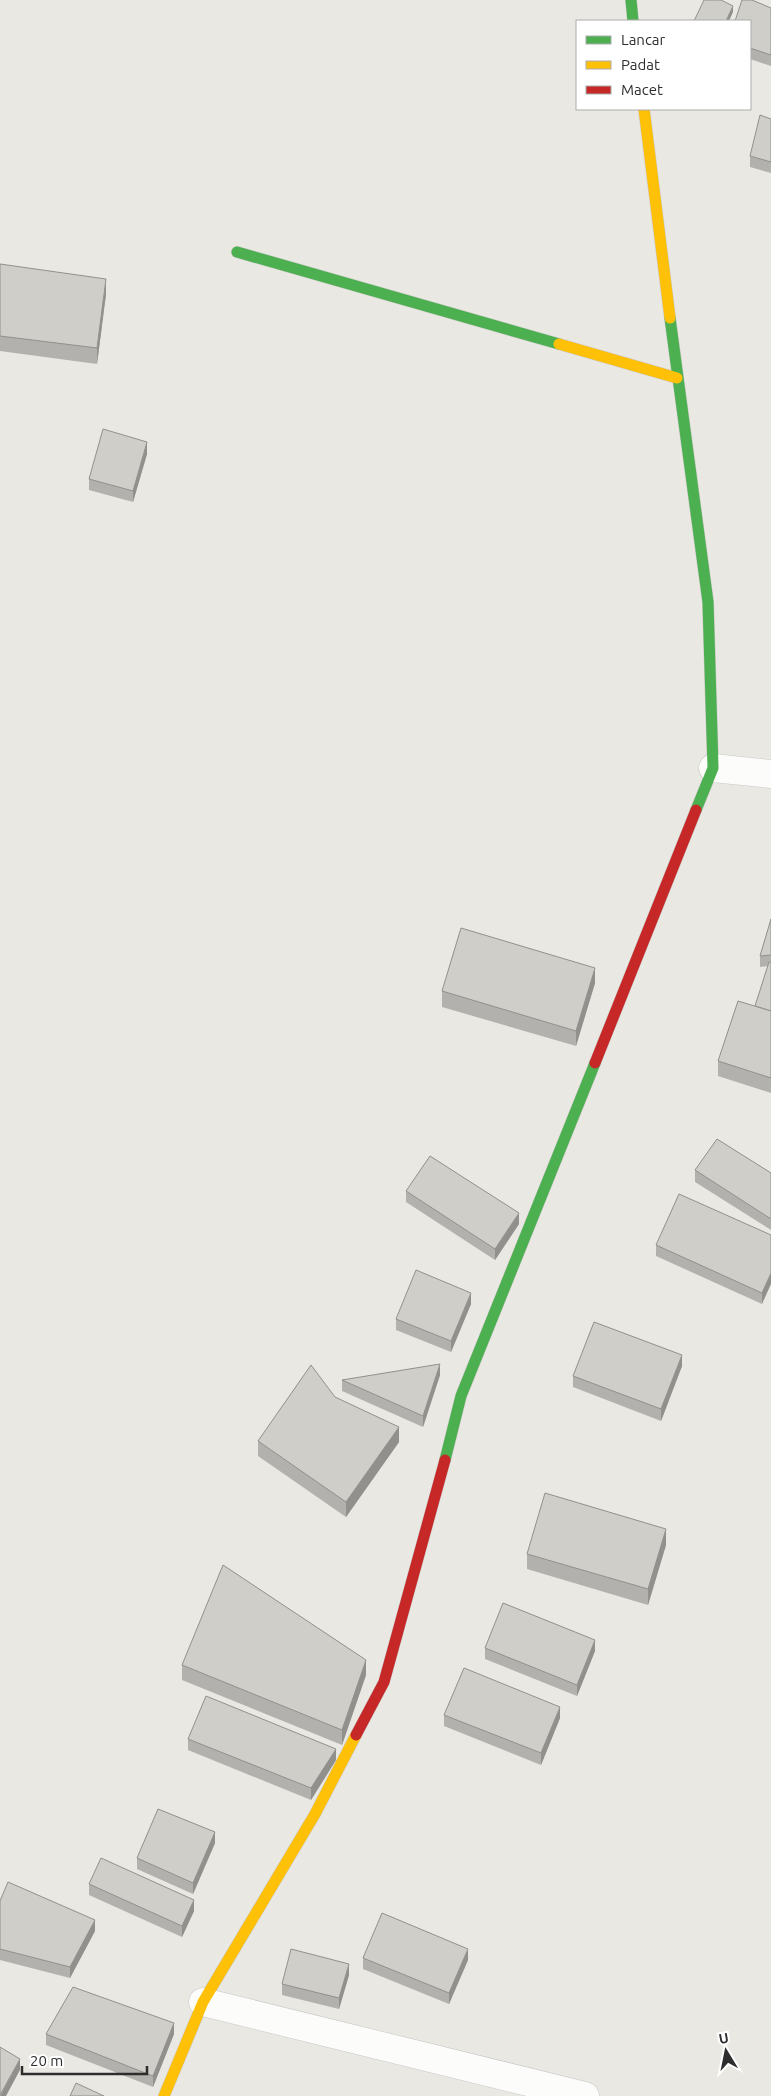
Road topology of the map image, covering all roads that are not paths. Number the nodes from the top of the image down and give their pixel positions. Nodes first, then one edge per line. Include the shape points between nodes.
1 (631, 0) edge
2 (633, 20) edge
3 (644, 110) edge
4 (237, 252) dead end
5 (677, 378) junction
6 (713, 768) junction
7 (771, 774) edge
8 (203, 2002) junction
9 (164, 2096) edge
10 (585, 2096) edge

1 - 2 main road
3 - 5 main road
4 - 5 main road
5 - 6 main road via 708,602
6 - 7 street
6 - 8 main road via 461,1396 434,1506 384,1682 315,1814
8 - 9 main road
8 - 10 street

